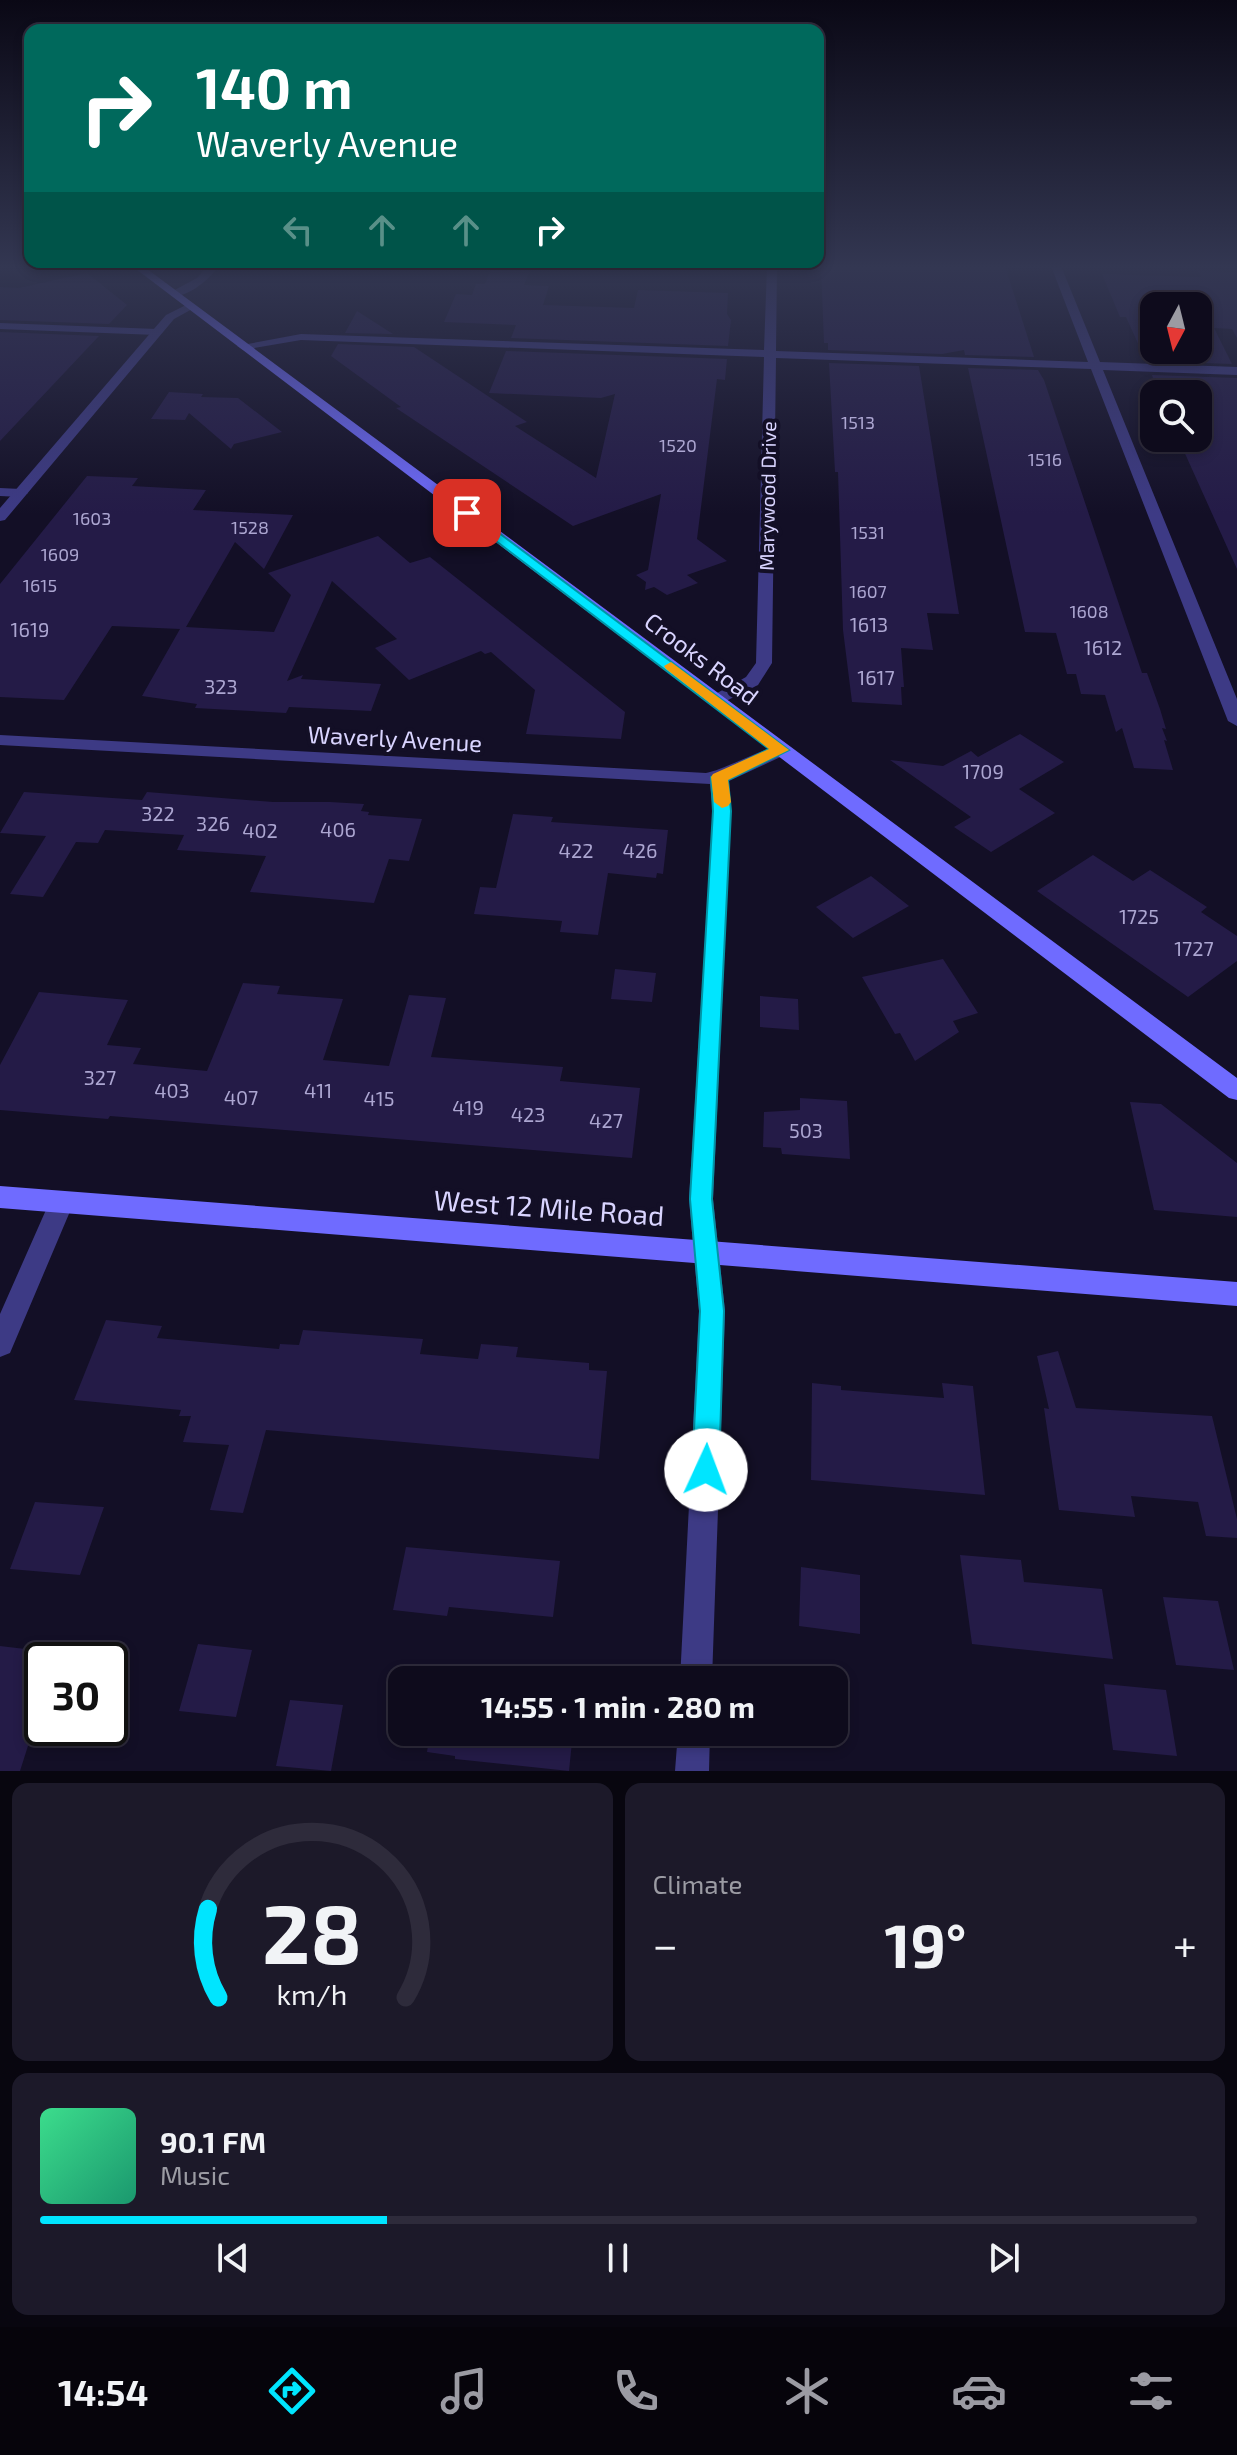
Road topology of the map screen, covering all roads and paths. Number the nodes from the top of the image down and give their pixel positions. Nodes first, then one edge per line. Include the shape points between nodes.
1 (143, 349) edge
2 (247, 349) edge
3 (604, 349) edge
4 (770, 349) edge
5 (1089, 349) edge
6 (770, 355) junction
7 (1096, 366) junction
8 (1237, 371) edge
9 (0, 492) edge
10 (21, 493) junction
11 (0, 517) edge
12 (716, 701) junction
13 (1237, 721) edge
14 (0, 740) edge
15 (781, 750) junction
16 (719, 777) junction
17 (1237, 1091) edge
18 (0, 1197) edge
19 (62, 1202) junction
20 (706, 1251) junction
21 (1237, 1294) edge
22 (0, 1344) edge
23 (697, 1666) edge
24 (693, 1746) edge
25 (692, 1771) edge

1 - 10 street
2 - 12 main road, Crooks Road
3 - 6 street
4 - 6 street, Marywood Drive
5 - 7 street
6 - 7 street
6 - 12 street, Marywood Drive via 764,663 752,681
7 - 8 street
7 - 13 street
9 - 10 street
10 - 11 street
12 - 15 main road, Crooks Road
14 - 16 street, Waverly Avenue
15 - 16 street, Waverly Avenue
15 - 17 main road, Crooks Road
16 - 20 street via 722,811 701,1199
18 - 19 main road, West 12 Mile Road
19 - 20 main road, West 12 Mile Road
19 - 22 street
20 - 21 main road, West 12 Mile Road
20 - 23 street via 712,1311
24 - 25 street

